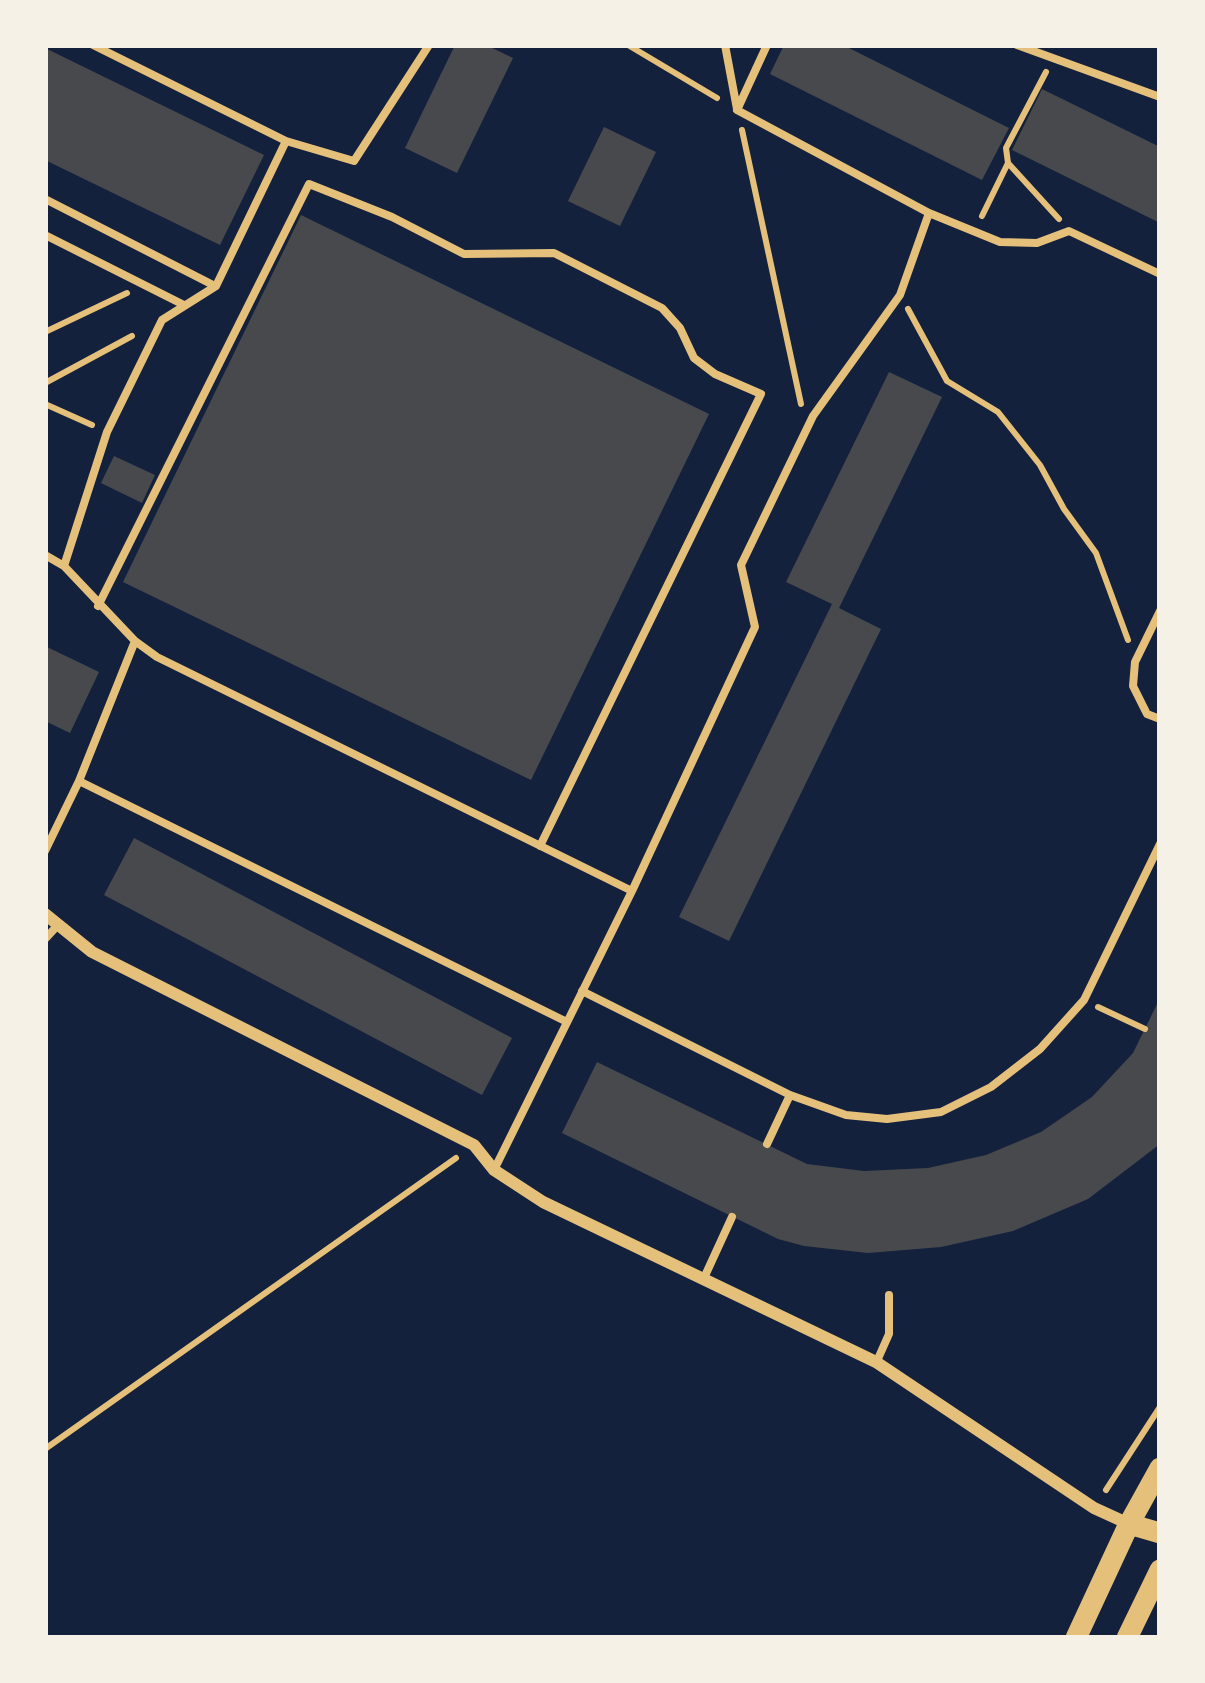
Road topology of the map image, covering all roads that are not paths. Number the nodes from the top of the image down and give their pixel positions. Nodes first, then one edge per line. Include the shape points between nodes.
1 (93, 45) edge
2 (429, 45) edge
3 (725, 45) edge
4 (767, 45) edge
5 (1017, 45) edge
6 (1160, 97) edge
7 (737, 110) junction
8 (286, 141) junction
9 (45, 199) edge
10 (929, 213) junction
11 (45, 235) edge
12 (1160, 274) edge
13 (216, 286) junction
14 (185, 305) junction
15 (45, 555) edge
16 (64, 566) junction
17 (98, 606) junction
18 (1160, 610) edge
19 (135, 641) junction
20 (1160, 719) edge
21 (79, 781) junction
22 (1160, 844) edge
23 (540, 846) junction
24 (45, 850) edge
25 (632, 891) junction
26 (45, 914) edge
27 (58, 925) junction
28 (45, 939) edge
29 (582, 991) junction
30 (567, 1022) junction
31 (790, 1096) junction
32 (766, 1144) dead end
33 (494, 1170) junction
34 (732, 1216) dead end
35 (703, 1280) junction
36 (889, 1295) dead end
37 (876, 1362) junction
38 (1160, 1468) edge
39 (1129, 1524) junction
40 (1160, 1533) edge
41 (1160, 1570) edge
42 (1076, 1638) edge
43 (1127, 1638) edge

1 - 8 lane
2 - 8 lane via 354,160
3 - 7 lane
4 - 7 lane
5 - 6 lane
7 - 10 lane
8 - 13 lane
9 - 13 lane
10 - 12 lane via 1000,242 1037,243 1070,230
10 - 25 lane via 900,295 813,416 741,565 755,628
11 - 14 lane
13 - 14 lane
14 - 16 lane via 162,320 107,432
15 - 16 lane
16 - 17 lane
17 - 19 lane
17 - 23 lane via 309,184 464,254 554,253 662,308 694,358 761,394
18 - 20 lane via 1135,662 1133,686 1147,714
19 - 21 lane
19 - 23 lane
21 - 24 lane
21 - 30 lane
22 - 31 lane via 1084,1000 991,1088 940,1112 887,1119
23 - 25 lane
25 - 29 lane
26 - 27 street
27 - 28 lane
27 - 33 street via 92,952 474,1145
29 - 30 lane
29 - 31 lane
30 - 33 lane
31 - 32 lane
33 - 35 street
34 - 35 lane
35 - 37 street
36 - 37 lane via 889,1334
37 - 39 street
38 - 39 main road
39 - 40 main road
39 - 42 main road
41 - 43 main road

